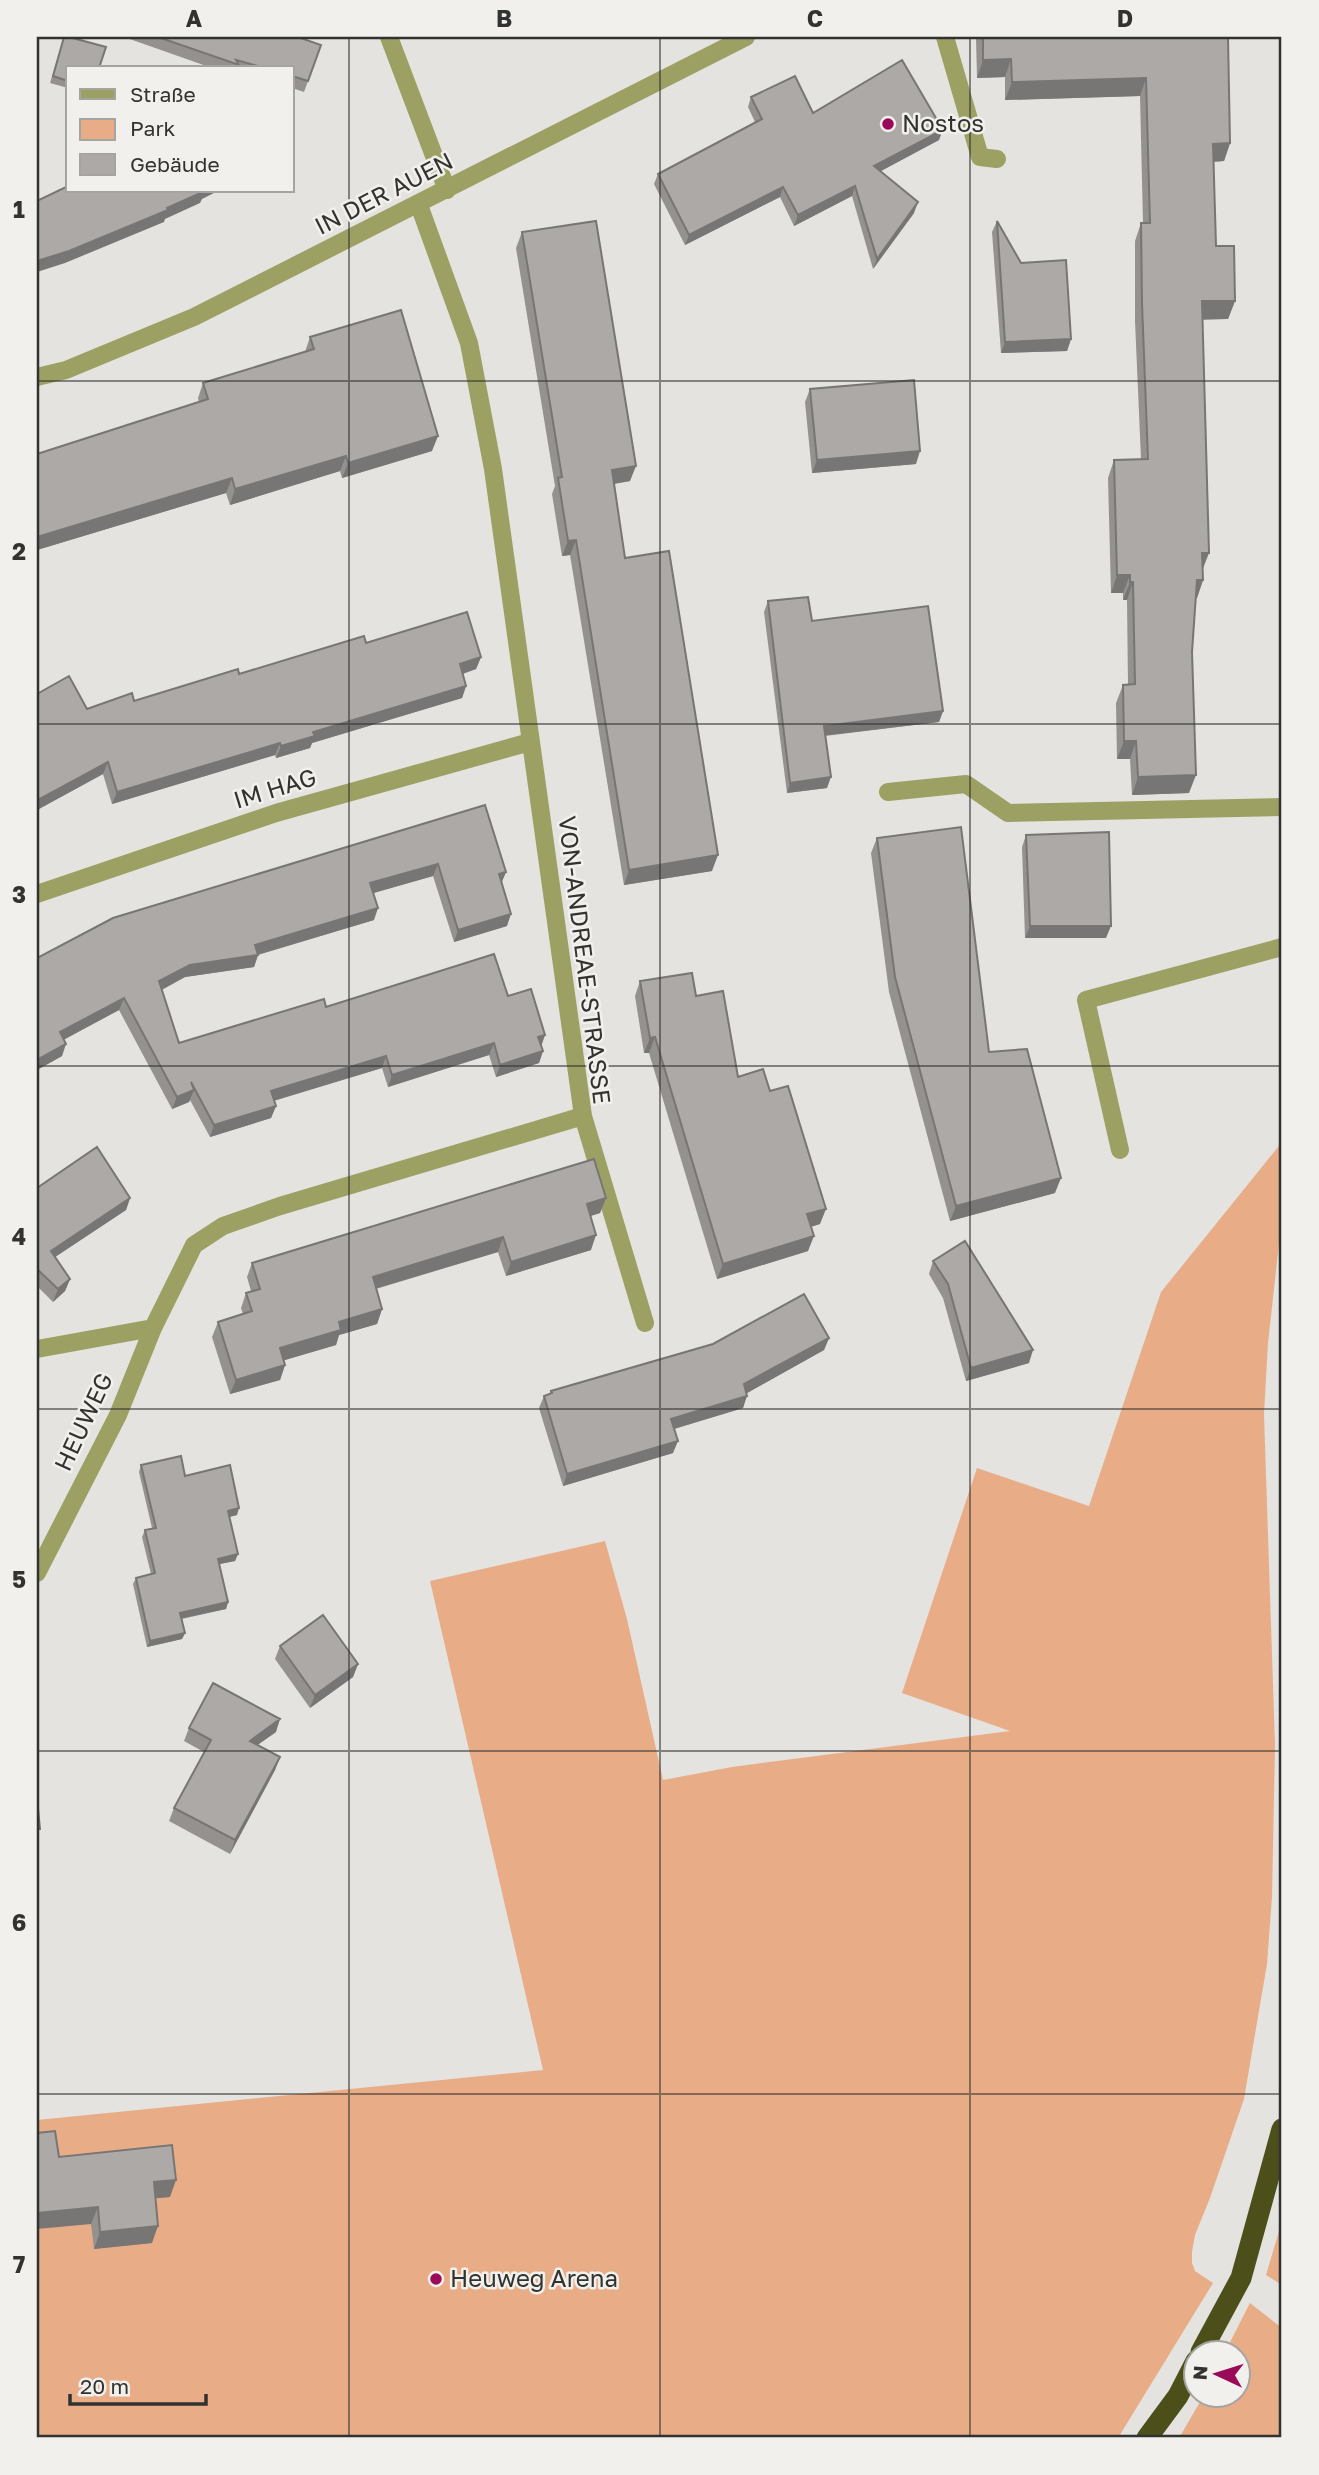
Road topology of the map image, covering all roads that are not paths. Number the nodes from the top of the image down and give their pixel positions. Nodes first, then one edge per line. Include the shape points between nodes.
1 (389, 37) edge
2 (746, 37) edge
3 (945, 37) edge
4 (997, 159) dead end
5 (447, 190) junction
6 (419, 205) junction
7 (37, 377) edge
8 (530, 742) junction
9 (888, 792) dead end
10 (1282, 807) edge
11 (37, 894) edge
12 (1282, 947) edge
13 (583, 1116) junction
14 (1120, 1150) dead end
15 (645, 1323) dead end
16 (153, 1328) junction
17 (37, 1349) edge
18 (37, 1573) edge
19 (1282, 2129) edge
20 (1209, 2338) edge
21 (1182, 2388) edge
22 (1147, 2438) edge

1 - 5 street
2 - 5 street, IN DER AUEN
3 - 4 street via 979,156
5 - 6 street, IN DER AUEN
6 - 7 street, IN DER AUEN via 194,317 66,370
6 - 8 street, VON-ANDREAE-STRASSE via 469,342 493,470
8 - 11 street, IM HAG via 276,813
8 - 13 street, VON-ANDREAE-STRASSE
9 - 10 street via 966,784 1008,813
12 - 14 street via 1086,1000
13 - 15 street
13 - 16 street, VON-ANDREAE-STRASSE via 223,1226 194,1245
16 - 17 street
16 - 18 street, HEUWEG via 118,1415
19 - 20 highway via 1241,2278
21 - 22 highway

